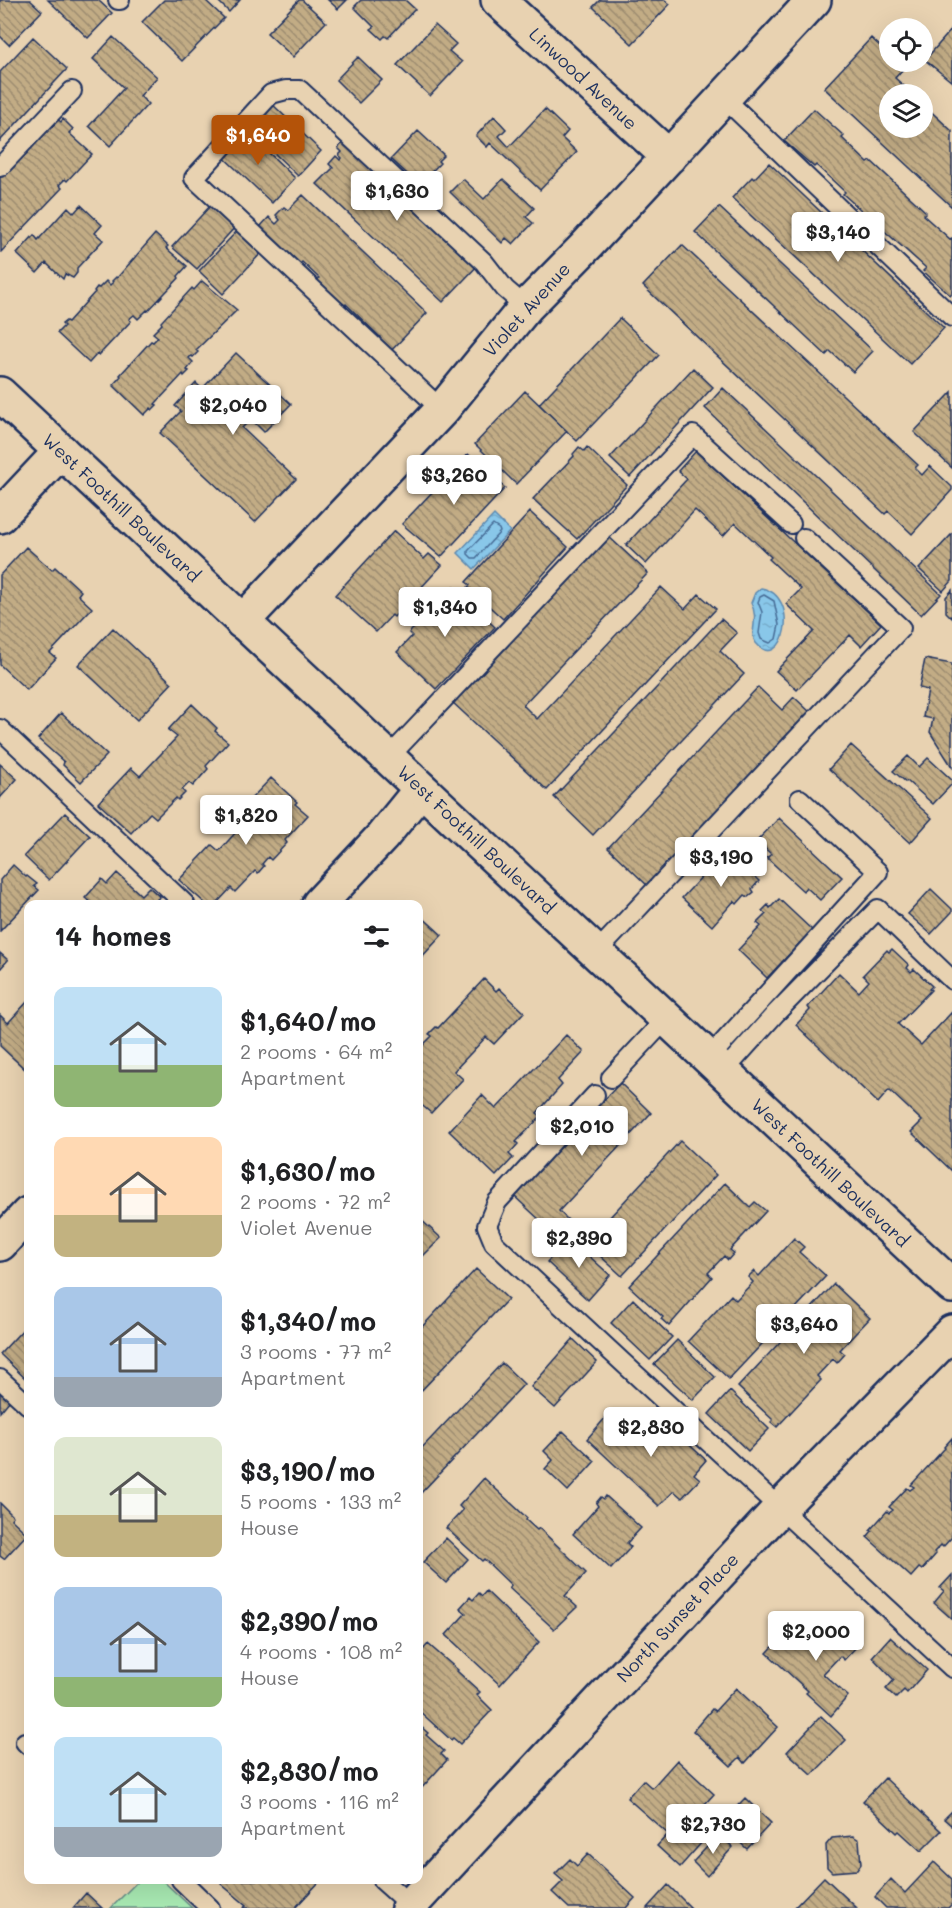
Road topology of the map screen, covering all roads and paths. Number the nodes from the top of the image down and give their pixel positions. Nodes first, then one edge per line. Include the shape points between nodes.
1 (498, 0) edge
2 (814, 0) edge
3 (72, 91) dead end
4 (723, 98) junction
5 (669, 158) junction
6 (0, 167) edge
7 (526, 307) junction
8 (952, 318) edge
9 (0, 394) edge
10 (442, 410) junction
11 (62, 451) junction
12 (0, 516) edge
13 (791, 524) dead end
14 (804, 538) dead end
15 (242, 622) junction
16 (0, 729) edge
17 (388, 758) junction
18 (421, 789) junction
19 (800, 799) dead end
20 (181, 900) edge
21 (323, 900) edge
22 (596, 953) junction
23 (952, 980) edge
24 (666, 1019) junction
25 (716, 1065) junction
26 (611, 1078) dead end
27 (595, 1095) dead end
28 (24, 1218) edge
29 (0, 1244) edge
30 (952, 1286) edge
31 (952, 1332) edge
32 (0, 1379) edge
33 (24, 1401) edge
34 (780, 1508) junction
35 (952, 1668) edge
36 (185, 1884) edge
37 (386, 1884) edge
38 (409, 1907) edge
39 (210, 1908) edge

1 - 5 street, Linwood Avenue
2 - 4 street, Violet Avenue
3 - 6 lane
4 - 5 street, Violet Avenue
4 - 8 lane
5 - 7 street, Violet Avenue
7 - 10 street, Violet Avenue
7 - 10 lane via 505,289 484,262 300,90 271,94 194,178
9 - 11 street, West Foothill Boulevard
10 - 15 street, Violet Avenue
11 - 12 street
11 - 15 street, West Foothill Boulevard
13 - 17 lane via 693,435
14 - 22 lane via 901,628
15 - 17 street, West Foothill Boulevard
16 - 20 lane
17 - 18 street, West Foothill Boulevard
18 - 21 street
18 - 22 street, West Foothill Boulevard
19 - 25 lane via 878,872
22 - 24 street, West Foothill Boulevard
23 - 25 lane via 878,909 776,1013
24 - 25 street, West Foothill Boulevard
24 - 26 lane
25 - 30 street, West Foothill Boulevard
27 - 34 lane via 497,1202 487,1226 494,1243
28 - 29 street
31 - 34 street, North Sunset Place
32 - 33 lane
34 - 35 lane
34 - 38 street, North Sunset Place
36 - 39 lane
37 - 38 lane

